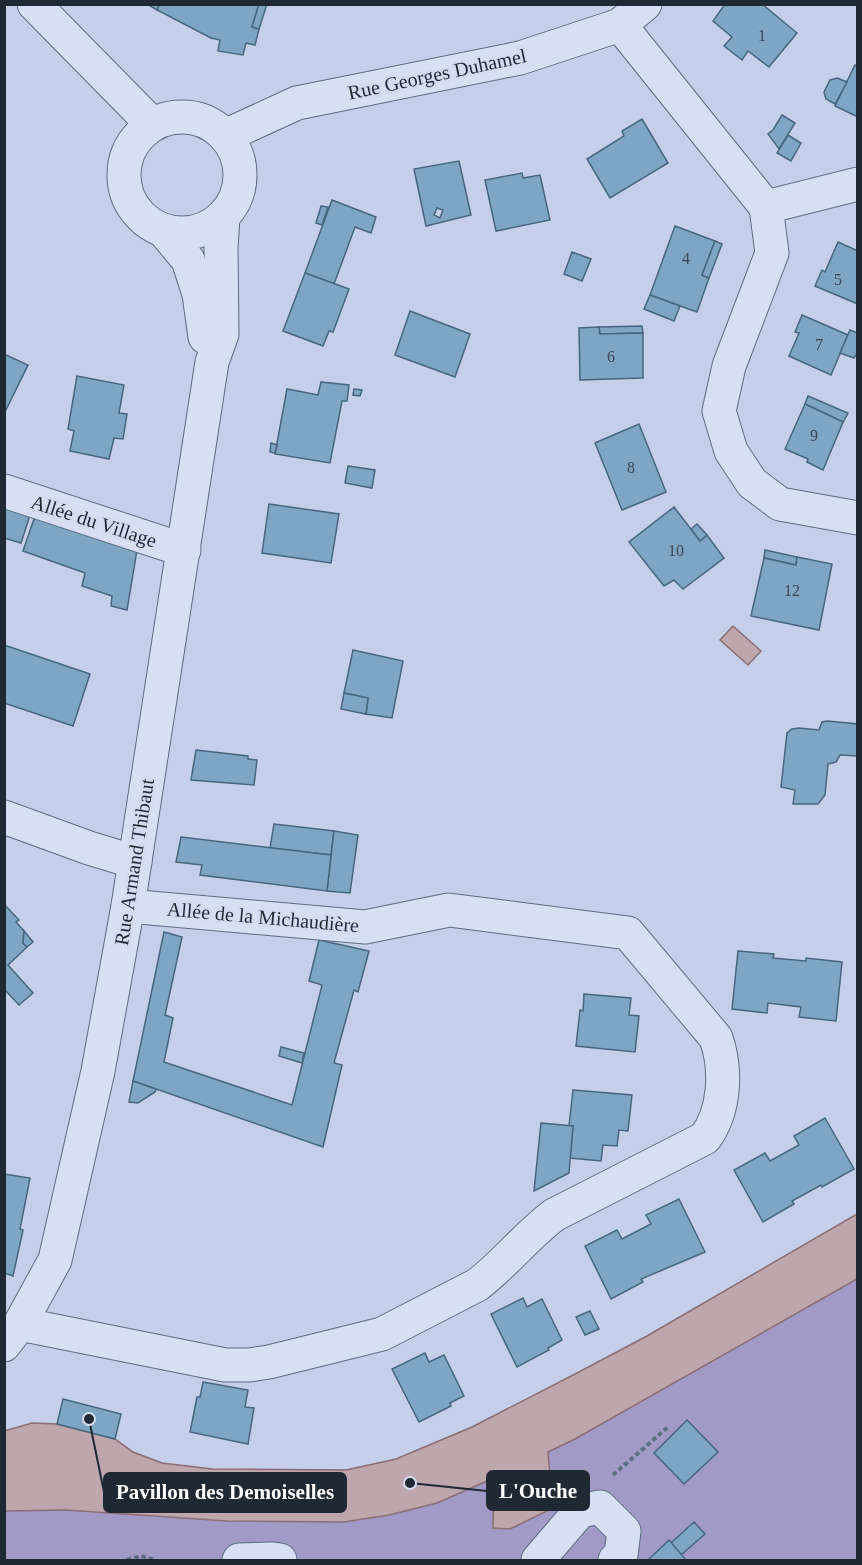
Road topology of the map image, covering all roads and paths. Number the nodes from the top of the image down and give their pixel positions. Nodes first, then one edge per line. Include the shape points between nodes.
1 (34, 4) edge
2 (645, 4) edge
3 (620, 25) junction
4 (151, 123) junction
5 (225, 136) junction
6 (858, 184) edge
7 (766, 207) junction
8 (223, 217) junction
9 (163, 230) junction
10 (212, 362) junction
11 (4, 491) edge
12 (858, 518) edge
13 (184, 550) junction
14 (4, 817) edge
15 (135, 862) junction
16 (128, 906) junction
17 (12, 1335) edge
18 (668, 1426) dead end
19 (610, 1477) dead end
20 (127, 1560) edge
21 (155, 1560) edge
22 (239, 1560) edge
23 (280, 1560) edge
24 (538, 1560) edge
25 (615, 1560) edge

1 - 4 street
2 - 3 street, Rue Georges Duhamel
3 - 5 street, Rue Georges Duhamel via 520,58 297,103
3 - 7 street
4 - 5 street via 190,117
4 - 9 street via 130,148 123,168 124,188 138,214
5 - 8 street via 238,160 240,180 235,200
6 - 7 street
7 - 12 street via 772,253 729,366 719,411 731,451 752,483 780,504
8 - 9 street via 193,233
8 - 10 street, Rue Armand Thibaut via 222,334
9 - 10 street, Rue Armand Thibaut via 188,260
10 - 13 street, Rue Armand Thibaut
11 - 13 street, Allée du Village
13 - 15 street, Rue Armand Thibaut
14 - 15 street
15 - 16 street, Rue Armand Thibaut
16 - 17 street, Rue Armand Thibaut via 98,1071 55,1260
16 - 17 street, Allée de la Michaudière via 365,927 449,910 628,933 716,1038 722,1069 718,1108 705,1138 554,1215 477,1285 382,1334 249,1365 225,1365
18 - 19 path
20 - 21 path via 141,1556
22 - 23 street
24 - 25 street via 580,1511 600,1507 624,1531 621,1555

